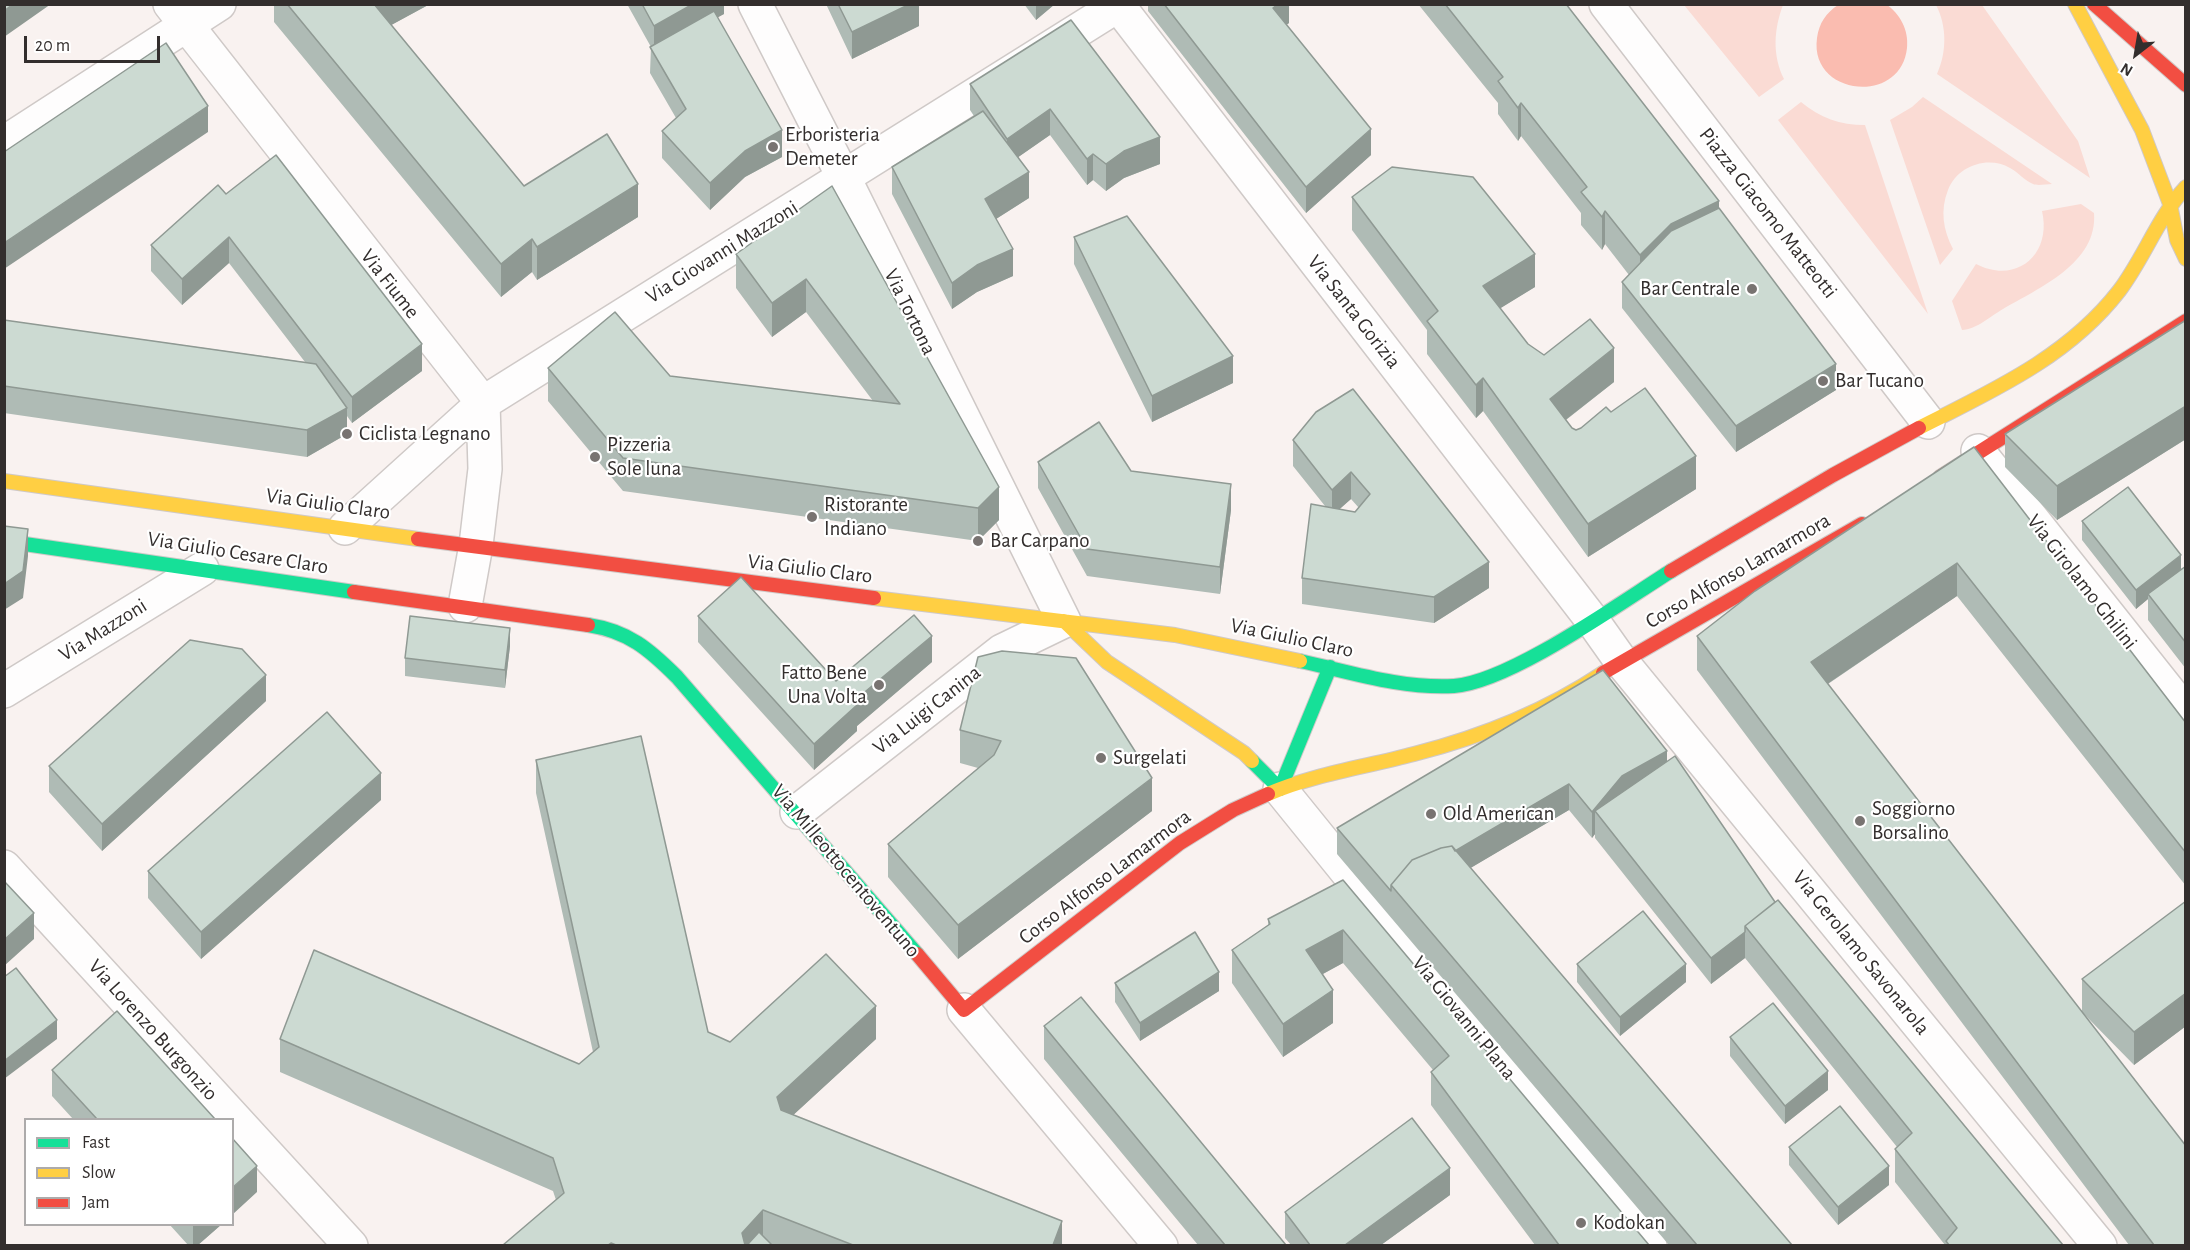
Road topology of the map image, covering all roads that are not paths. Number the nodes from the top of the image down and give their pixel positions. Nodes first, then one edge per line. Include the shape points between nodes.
1 (219, 4) edge
2 (755, 4) edge
3 (1606, 4) edge
4 (2075, 4) edge
5 (2094, 4) edge
6 (1118, 5) edge
7 (179, 15) edge
8 (2186, 85) edge
9 (4, 143) edge
10 (843, 176) junction
11 (2186, 187) edge
12 (2170, 204) junction
13 (2186, 259) edge
14 (2186, 321) edge
15 (483, 403) junction
16 (1928, 422) junction
17 (1978, 452) junction
18 (4, 481) edge
19 (1924, 488) edge
20 (1875, 517) edge
21 (345, 528) junction
22 (4, 541) edge
23 (476, 545) junction
24 (202, 569) junction
25 (465, 606) junction
26 (1592, 620) junction
27 (1064, 621) junction
28 (1621, 661) junction
29 (1330, 667) junction
30 (4, 691) edge
31 (2186, 713) edge
32 (1280, 789) junction
33 (798, 812) junction
34 (4, 867) edge
35 (964, 1010) junction
36 (351, 1245) edge
37 (1161, 1245) edge
38 (1650, 1245) edge
39 (2100, 1245) edge

1 - 7 street
2 - 10 street, Via Tortona
3 - 16 street, Piazza Giacomo Matteotti
4 - 12 street via 2142,130
5 - 8 street
6 - 10 street, Via Giovanni Mazzoni
6 - 26 street, Via Santa Gorizia
7 - 9 street
7 - 15 street, Via Fiume
10 - 15 street, Via Giovanni Mazzoni
10 - 27 street, Via Tortona
11 - 12 street, Corso Alfonso Lamarmora
12 - 13 street via 2177,240
12 - 16 street, Corso Alfonso Lamarmora via 2148,249 2084,330 2032,366
14 - 17 street
15 - 21 street, Via Giovanni Mazzoni
15 - 23 street via 485,469
16 - 26 street, Corso Alfonso Lamarmora
17 - 19 street
17 - 31 street, Via Girolamo Ghilini
18 - 21 street, Via Giulio Claro
20 - 28 street, Corso Alfonso Lamarmora
21 - 23 street, Via Giulio Claro
22 - 24 street, Via Giulio Cesare Claro
23 - 25 street
23 - 27 street, Via Giulio Claro
24 - 25 street, Via Giulio Cesare Claro
24 - 30 street, Via Mazzoni
25 - 33 street, Via Milleottocentoventuno via 614,629 627,635 660,658
26 - 28 street, Via Santa Gorizia
26 - 29 street, Via Giulio Claro via 1505,671 1469,684 1418,686
27 - 29 street, Via Giulio Claro via 1175,635
27 - 32 street via 1107,662 1244,753
27 - 33 street, Via Luigi Canina via 1002,651
28 - 32 street, Corso Alfonso Lamarmora via 1574,692 1523,718 1416,754
28 - 39 street, Via Gerolamo Savonarola
29 - 32 street
32 - 35 street, Corso Alfonso Lamarmora via 1233,810 1180,843
32 - 38 street, Via Giovanni Plana
33 - 35 street, Via Milleottocentoventuno
34 - 36 street, Via Lorenzo Burgonzio
35 - 37 street, Via Milleottocentoventuno

